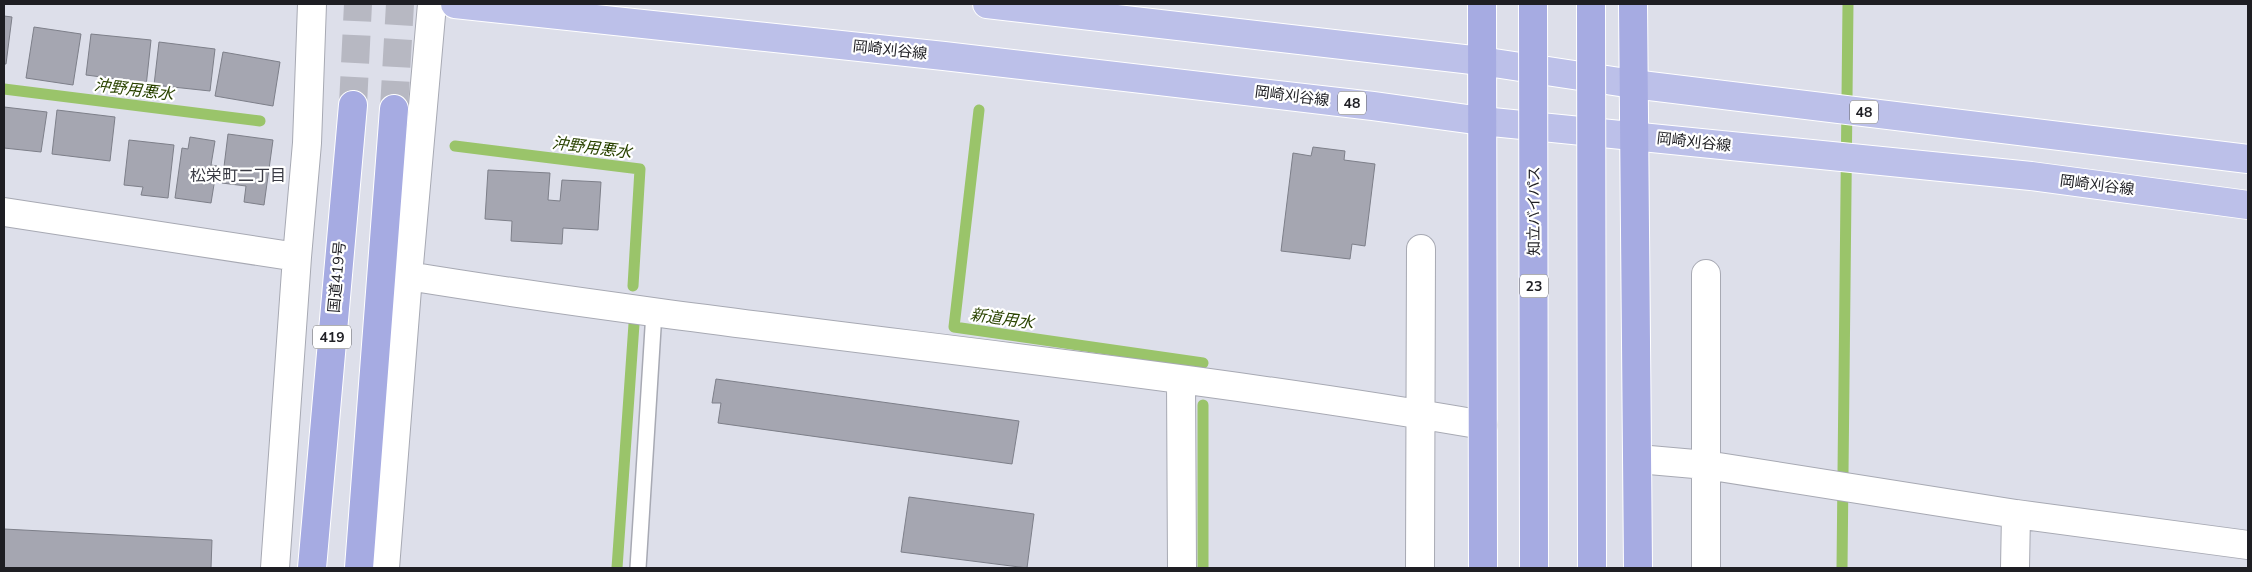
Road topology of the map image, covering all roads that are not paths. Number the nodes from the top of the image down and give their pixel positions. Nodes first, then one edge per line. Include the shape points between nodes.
1 (312, 4) edge
2 (432, 4) edge
3 (455, 4) edge
4 (986, 4) edge
5 (1482, 4) edge
6 (1533, 4) edge
7 (1592, 4) edge
8 (1633, 4) edge
9 (1481, 61) junction
10 (1633, 84) junction
11 (353, 106) tunnel mouth
12 (394, 109) tunnel mouth
13 (1482, 121) junction
14 (1633, 136) junction
15 (2248, 159) edge
16 (2248, 205) edge
17 (4, 212) edge
18 (1421, 249) dead end
19 (297, 257) junction
20 (1706, 274) dead end
21 (408, 276) junction
22 (654, 312) junction
23 (1181, 380) junction
24 (1421, 415) junction
25 (1482, 426) junction
26 (1638, 459) junction
27 (1706, 465) junction
28 (2016, 514) junction
29 (2248, 544) edge
30 (275, 568) edge
31 (312, 568) edge
32 (359, 568) edge
33 (385, 568) edge
34 (638, 568) edge
35 (1182, 568) edge
36 (1420, 568) edge
37 (1483, 568) edge
38 (1534, 568) edge
39 (1592, 568) edge
40 (1638, 568) edge
41 (1706, 568) edge
42 (2015, 568) edge

1 - 19 street via 307,144
2 - 21 street
3 - 13 main road, 岡崎刈谷線 / 48 via 944,56
4 - 9 main road, 48
5 - 9 highway
6 - 38 highway, 知立バイパス / 23, bridge
7 - 39 highway, bridge
8 - 10 highway
9 - 10 main road, 48
9 - 13 highway
10 - 14 highway
10 - 15 main road, 48
11 - 31 highway, 国道419号 / 419
12 - 32 highway
13 - 14 main road, 岡崎刈谷線 / 48
13 - 25 highway
14 - 16 main road, 岡崎刈谷線 / 48 via 2030,176
14 - 26 highway
17 - 19 street
18 - 24 street
19 - 30 street
20 - 27 street
21 - 22 street
21 - 33 street
22 - 23 street
22 - 34 lane
23 - 24 street
23 - 35 street
24 - 25 street
24 - 36 street
25 - 37 highway
26 - 27 street
26 - 40 highway
27 - 28 street
27 - 41 street
28 - 29 street
28 - 42 street

